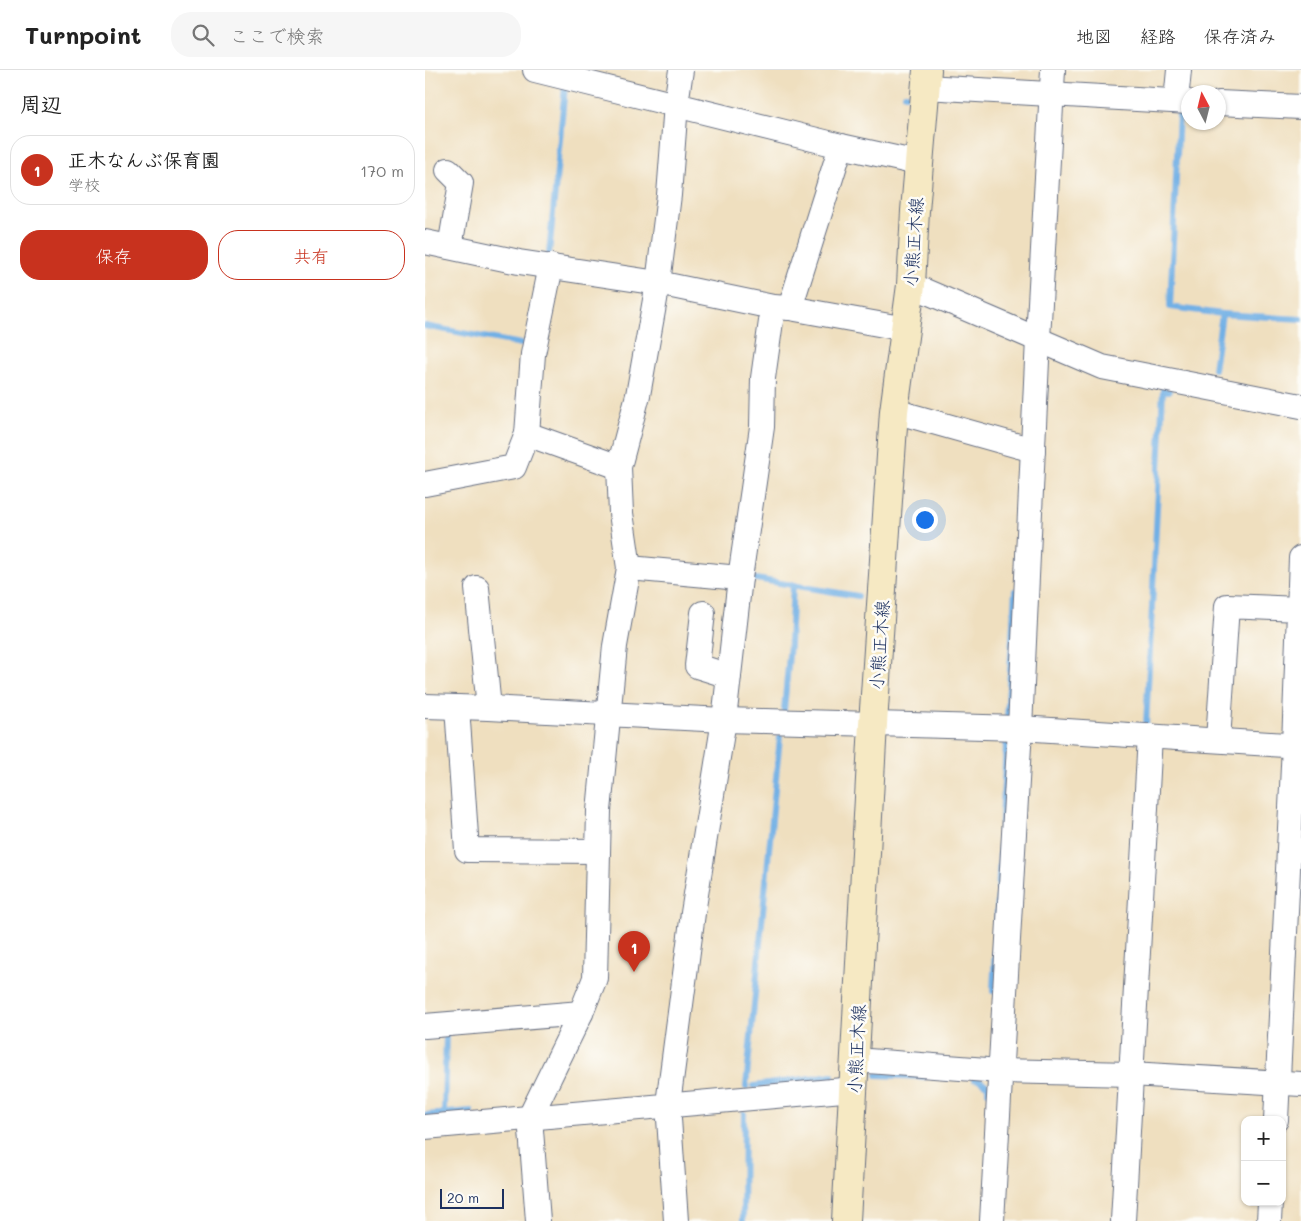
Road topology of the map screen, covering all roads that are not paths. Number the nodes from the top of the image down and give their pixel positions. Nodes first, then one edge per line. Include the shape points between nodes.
1 (535, 70) edge
2 (681, 70) edge
3 (1053, 70) edge
4 (1179, 70) edge
5 (926, 78) edge
6 (1181, 91) edge
7 (1053, 95) junction
8 (1181, 102) edge
9 (1226, 103) edge
10 (676, 104) junction
11 (1301, 107) edge
12 (841, 146) junction
13 (919, 163) junction
14 (448, 170) dead end
15 (425, 242) edge
16 (449, 247) junction
17 (551, 266) junction
18 (658, 283) junction
19 (911, 285) junction
20 (781, 307) junction
21 (906, 329) junction
22 (1038, 339) junction
23 (1301, 406) edge
24 (894, 411) junction
25 (527, 434) junction
26 (1033, 450) junction
27 (619, 467) junction
28 (425, 484) edge
29 (1301, 558) edge
30 (629, 568) junction
31 (740, 578) junction
32 (477, 588) dead end
33 (1299, 608) junction
34 (703, 613) dead end
35 (729, 676) junction
36 (425, 706) edge
37 (457, 707) junction
38 (489, 708) junction
39 (609, 713) junction
40 (724, 720) junction
41 (873, 724) junction
42 (1020, 728) junction
43 (1150, 736) junction
44 (1218, 740) junction
45 (1298, 745) edge
46 (598, 851) junction
47 (581, 1013) junction
48 (425, 1026) edge
49 (855, 1060) junction
50 (1000, 1071) junction
51 (1131, 1074) junction
52 (1289, 1083) edge
53 (854, 1089) junction
54 (668, 1104) junction
55 (1277, 1116) edge
56 (531, 1117) junction
57 (425, 1126) edge
58 (1270, 1206) edge
59 (538, 1221) edge
60 (676, 1221) edge
61 (846, 1221) edge
62 (992, 1221) edge
63 (1123, 1221) edge
64 (1269, 1221) edge

1 - 10 street
2 - 10 street
3 - 7 street
4 - 6 street
5 - 7 street
5 - 13 main road, 小熊正木線
7 - 8 street
7 - 22 street
9 - 11 street
10 - 12 street
10 - 18 street
12 - 13 street
12 - 20 street
13 - 19 main road, 小熊正木線
14 - 16 street via 461,183
15 - 16 street
16 - 17 street
17 - 18 street
17 - 25 street via 533,354
18 - 20 street
18 - 27 street via 638,394
19 - 21 main road, 小熊正木線
19 - 22 street
20 - 21 street
20 - 31 street via 763,378 762,426
21 - 24 main road, 小熊正木線
22 - 23 street via 1102,367
22 - 26 street
24 - 26 street
24 - 41 main road, 小熊正木線
25 - 27 street
25 - 28 street via 514,467
26 - 42 street
27 - 30 street via 621,513
29 - 33 street
30 - 31 street
30 - 39 street via 615,646
31 - 35 street
32 - 38 street
33 - 44 street via 1227,606
33 - 45 street
34 - 35 street via 697,666
35 - 40 street
36 - 37 street
37 - 38 street
37 - 46 street via 467,850
38 - 39 street
39 - 40 street
39 - 46 street
40 - 41 street
40 - 54 street via 693,913
41 - 42 street
41 - 49 main road, 小熊正木線
42 - 43 street
42 - 50 street
43 - 44 street
43 - 51 street
44 - 45 street
45 - 52 street
46 - 47 street via 595,978
47 - 48 street
47 - 56 street
49 - 50 street
49 - 53 main road, 小熊正木線
50 - 51 street
50 - 62 street
51 - 52 street
51 - 63 street
52 - 55 street
53 - 54 street
53 - 61 main road, 小熊正木線
54 - 56 street
54 - 60 street
56 - 57 street
56 - 59 street
58 - 64 street

